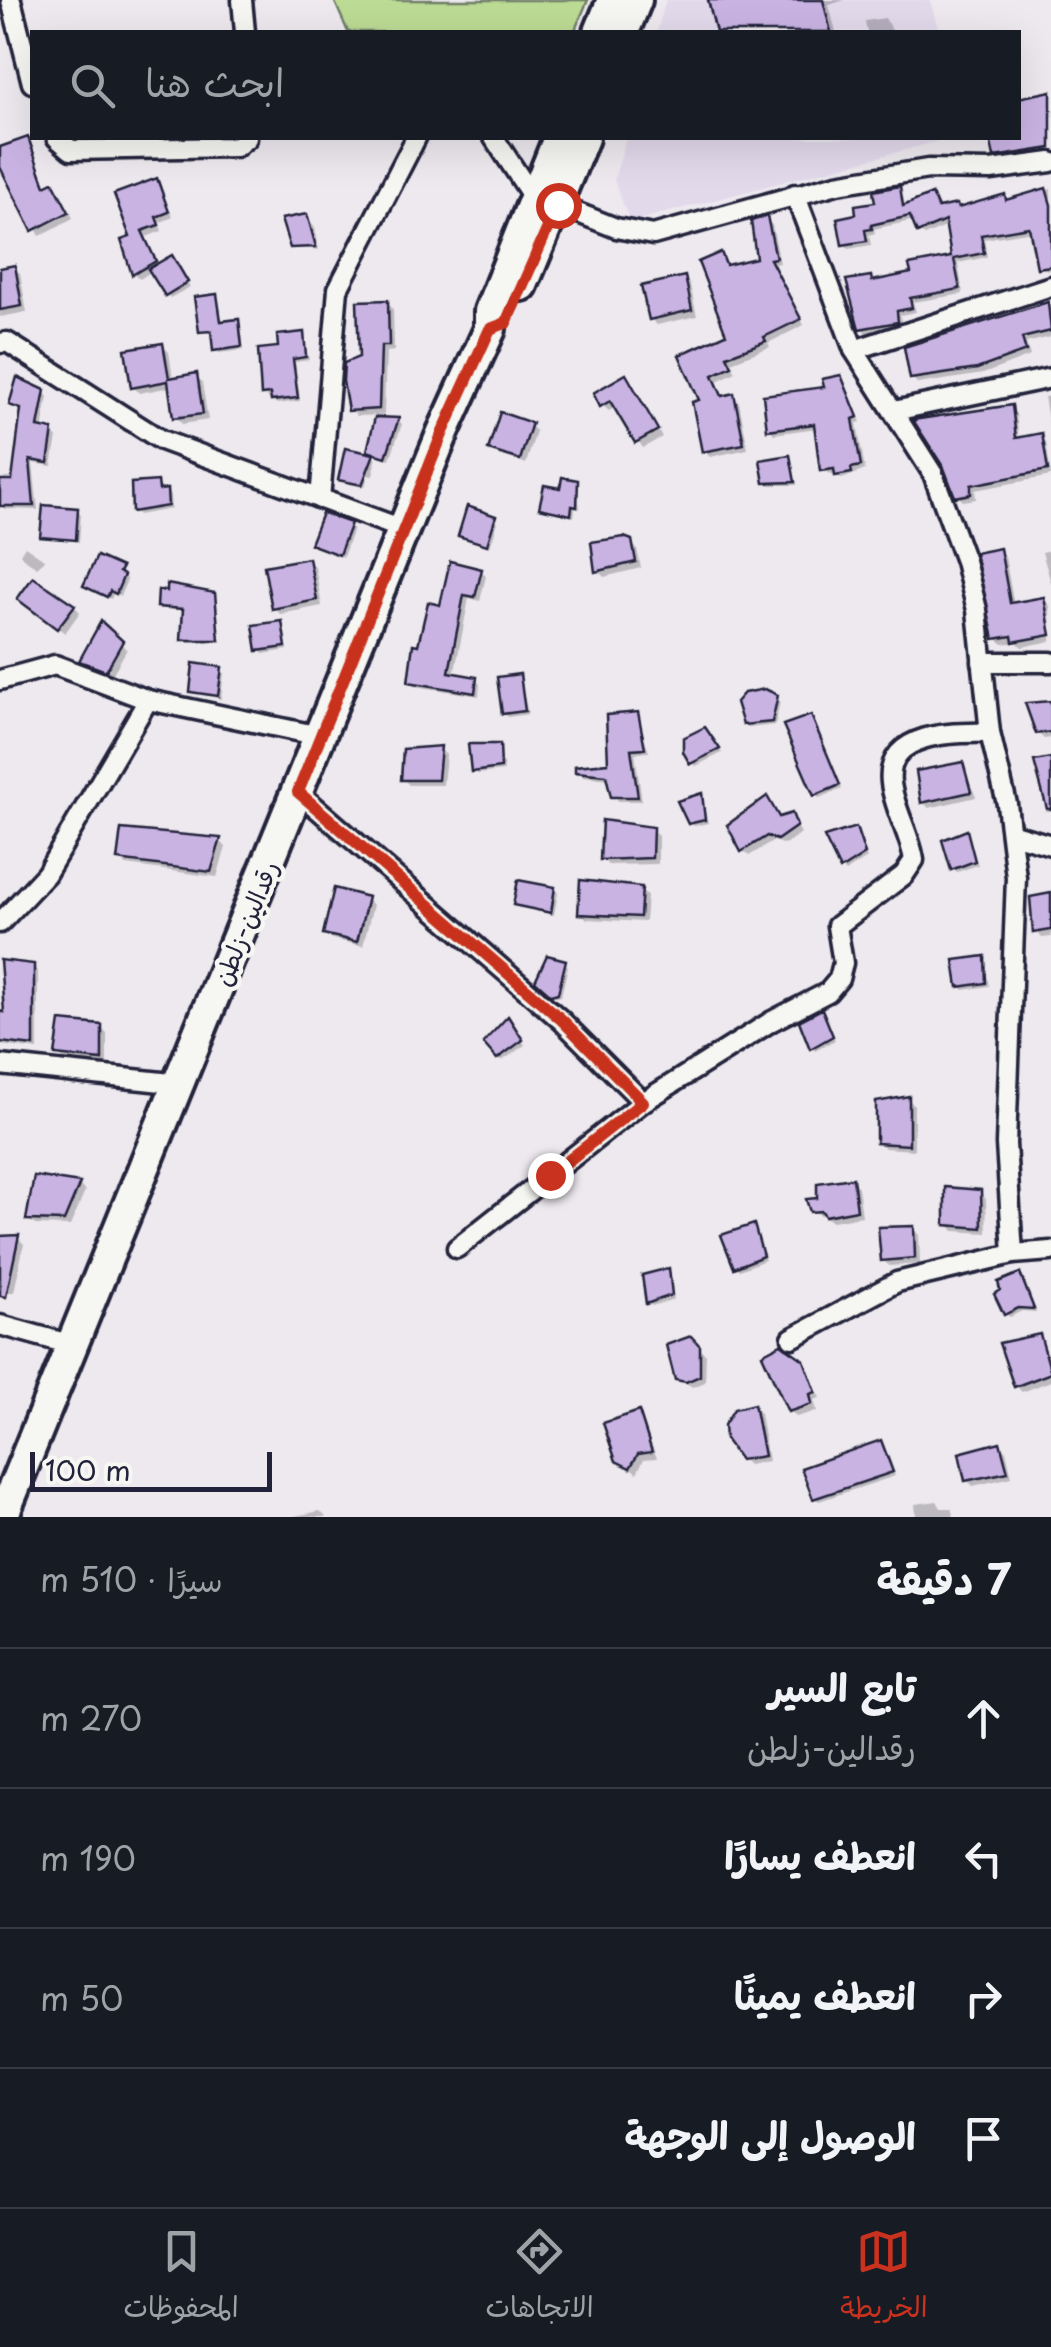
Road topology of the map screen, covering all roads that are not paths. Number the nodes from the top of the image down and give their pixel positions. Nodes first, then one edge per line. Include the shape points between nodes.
1 (11, 0) edge
2 (242, 0) edge
3 (613, 0) edge
4 (636, 0) edge
5 (245, 30) edge
6 (601, 30) edge
7 (625, 30) edge
8 (30, 75) edge
9 (59, 140) edge
10 (245, 140) edge
11 (415, 140) edge
12 (496, 140) edge
13 (559, 140) edge
14 (583, 140) edge
15 (1051, 162) edge
16 (795, 194) junction
17 (546, 202) junction
18 (1051, 286) edge
19 (0, 342) edge
20 (854, 350) junction
21 (1051, 378) edge
22 (894, 411) junction
23 (320, 499) junction
24 (404, 530) junction
25 (982, 662) junction
26 (1051, 662) edge
27 (0, 680) edge
28 (148, 700) junction
29 (990, 733) junction
30 (320, 736) junction
31 (298, 792) junction
32 (1013, 834) junction
33 (1051, 845) edge
34 (0, 923) edge
35 (0, 1065) edge
36 (180, 1084) junction
37 (643, 1102) junction
38 (457, 1248) dead end
39 (1051, 1251) edge
40 (1013, 1254) junction
41 (0, 1325) edge
42 (792, 1338) dead end
43 (72, 1345) junction
44 (2, 1517) edge

1 - 8 street
2 - 5 street
3 - 6 main road
4 - 7 main road
9 - 10 street via 70,150 236,147
11 - 23 street via 338,289
12 - 17 street
13 - 17 main road, رقدالين-زلطن
14 - 17 main road, رقدالين-زلطن
15 - 16 street via 911,171
16 - 17 street via 653,235
16 - 20 street
17 - 24 main road, رقدالين-زلطن via 506,323 490,329
18 - 20 street
19 - 23 street via 161,440
20 - 22 street
21 - 22 street
22 - 25 street via 949,514 977,610
23 - 24 street
24 - 30 main road, رقدالين-زلطن
25 - 26 street
25 - 29 street
27 - 28 street via 55,665
28 - 30 street
28 - 34 street via 46,874
29 - 32 street
29 - 37 street via 917,741 891,762 891,785 914,860 838,926 843,963 828,992
30 - 31 main road, رقدالين-زلطن
31 - 36 main road, رقدالين-زلطن
31 - 37 street via 562,1020
32 - 33 street
32 - 40 street via 1016,964 1006,1144
35 - 36 street
36 - 43 main road, رقدالين-زلطن
37 - 38 street
39 - 40 street
40 - 42 street via 897,1282
41 - 43 street
43 - 44 main road, رقدالين-زلطن

